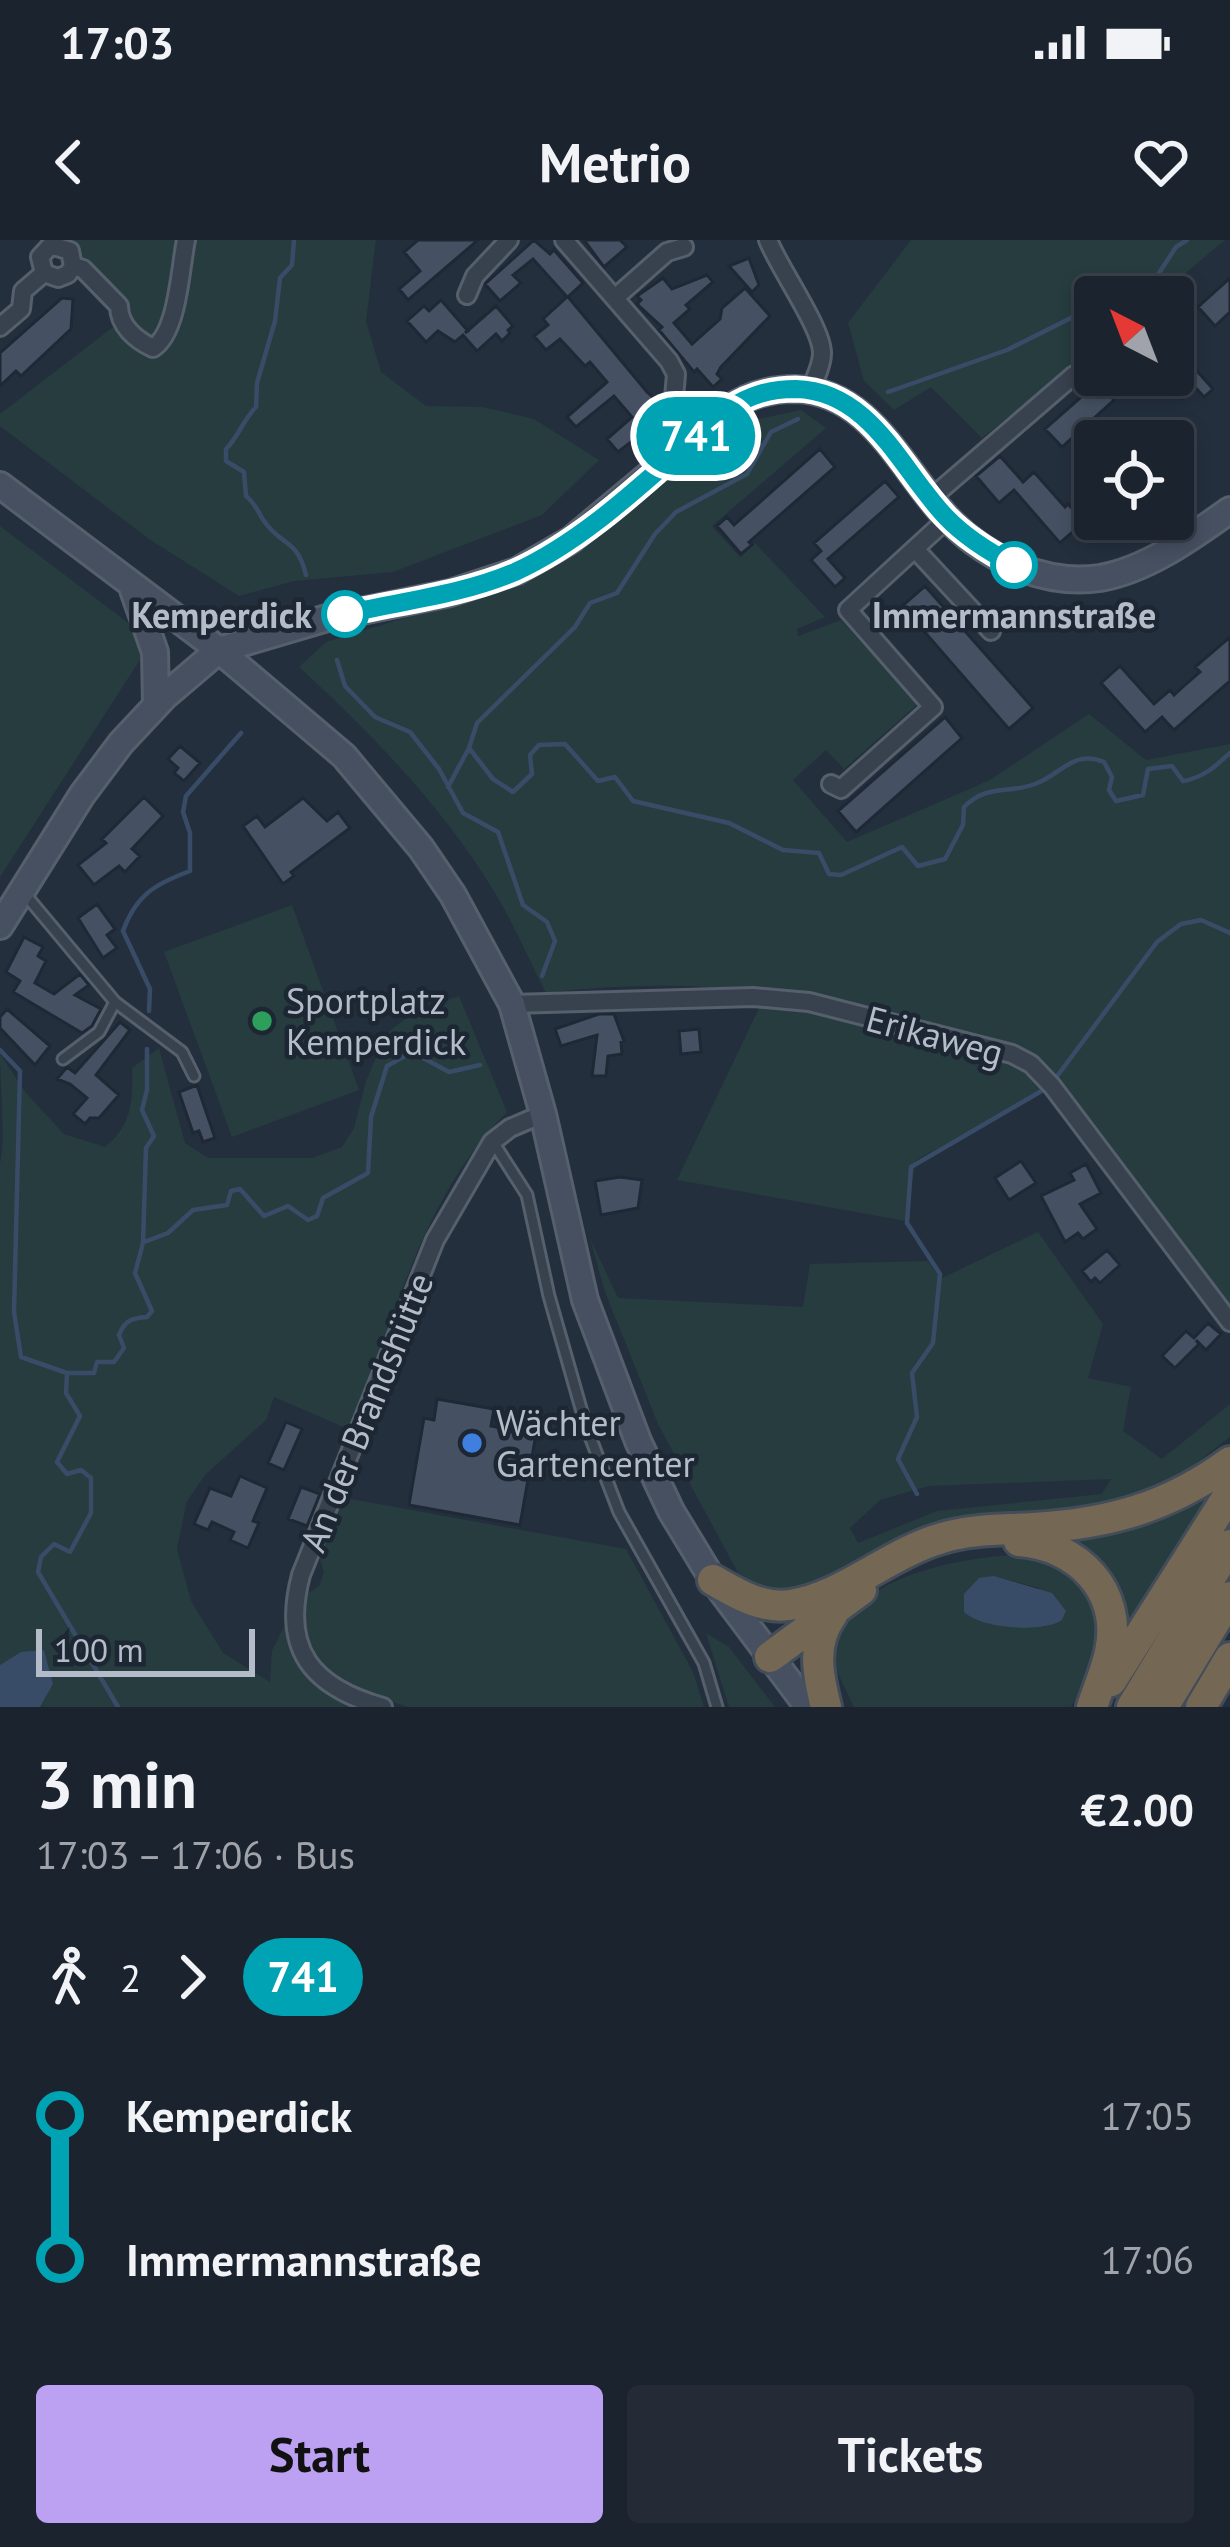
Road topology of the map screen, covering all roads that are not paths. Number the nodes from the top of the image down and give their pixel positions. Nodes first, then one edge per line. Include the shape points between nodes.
1 (186, 240) edge
2 (509, 240) edge
3 (564, 240) edge
4 (768, 240) edge
5 (51, 243) edge
6 (683, 248) dead end
7 (73, 266) junction
8 (44, 273) junction
9 (467, 295) dead end
10 (616, 297) junction
11 (0, 327) edge
12 (1074, 374) dead end
13 (810, 390) junction
14 (674, 398) dead end
15 (0, 485) edge
16 (930, 499) junction
17 (1230, 510) edge
18 (947, 519) junction
19 (914, 549) junction
20 (131, 585) junction
21 (991, 631) dead end
22 (219, 650) junction
23 (156, 704) junction
24 (831, 784) dead end
25 (22, 890) junction
26 (0, 926) edge
27 (115, 1002) junction
28 (512, 1004) junction
29 (63, 1058) dead end
30 (194, 1076) dead end
31 (543, 1114) junction
32 (492, 1142) junction
33 (1230, 1322) edge
34 (1230, 1462) edge
35 (1230, 1493) edge
36 (1230, 1545) edge
37 (713, 1580) junction
38 (846, 1592) junction
39 (1230, 1597) edge
40 (766, 1652) junction
41 (1230, 1658) edge
42 (383, 1707) edge
43 (717, 1707) edge
44 (808, 1707) edge
45 (826, 1707) edge
46 (1093, 1707) edge
47 (1132, 1707) edge
48 (1163, 1707) edge
49 (1201, 1707) edge

1 - 7 street via 171,326 154,348 137,341 119,306
2 - 9 street
3 - 10 street
4 - 13 street via 818,334 822,352
5 - 7 street via 70,251
5 - 8 street via 40,257
6 - 10 street via 667,252
7 - 8 street via 63,277
8 - 11 street
10 - 14 street via 669,361
12 - 16 street
13 - 16 street via 868,421
13 - 22 street via 779,389 738,402 571,540 517,571
15 - 20 street
16 - 18 street
17 - 18 street via 1157,556 1101,578 1042,576 981,547
18 - 19 street
19 - 21 street
19 - 24 street via 848,610 933,707 841,789
20 - 22 street
20 - 23 street via 155,652
22 - 23 street
22 - 28 street via 344,756 421,848
23 - 25 street via 92,782
25 - 26 street
25 - 27 lane
27 - 29 lane via 99,1032
27 - 30 lane via 182,1052
28 - 31 street
28 - 33 street, Erikaweg via 809,1002 1012,1054 1052,1086
31 - 32 street
31 - 37 street via 581,1287 614,1382 671,1510
32 - 42 street, An der Brandshütte via 435,1240 294,1602 301,1650 319,1677 346,1697
32 - 43 lane via 527,1195 557,1328 619,1512 704,1664
34 - 38 highway via 1155,1508 1096,1523 946,1536 888,1558
35 - 46 highway
36 - 47 highway
37 - 38 highway via 779,1606
37 - 40 street
38 - 40 highway
38 - 45 highway via 819,1643
38 - 46 highway via 965,1546 1023,1541 1062,1550 1084,1564 1108,1601 1111,1649
39 - 48 highway
40 - 44 street
41 - 49 highway

